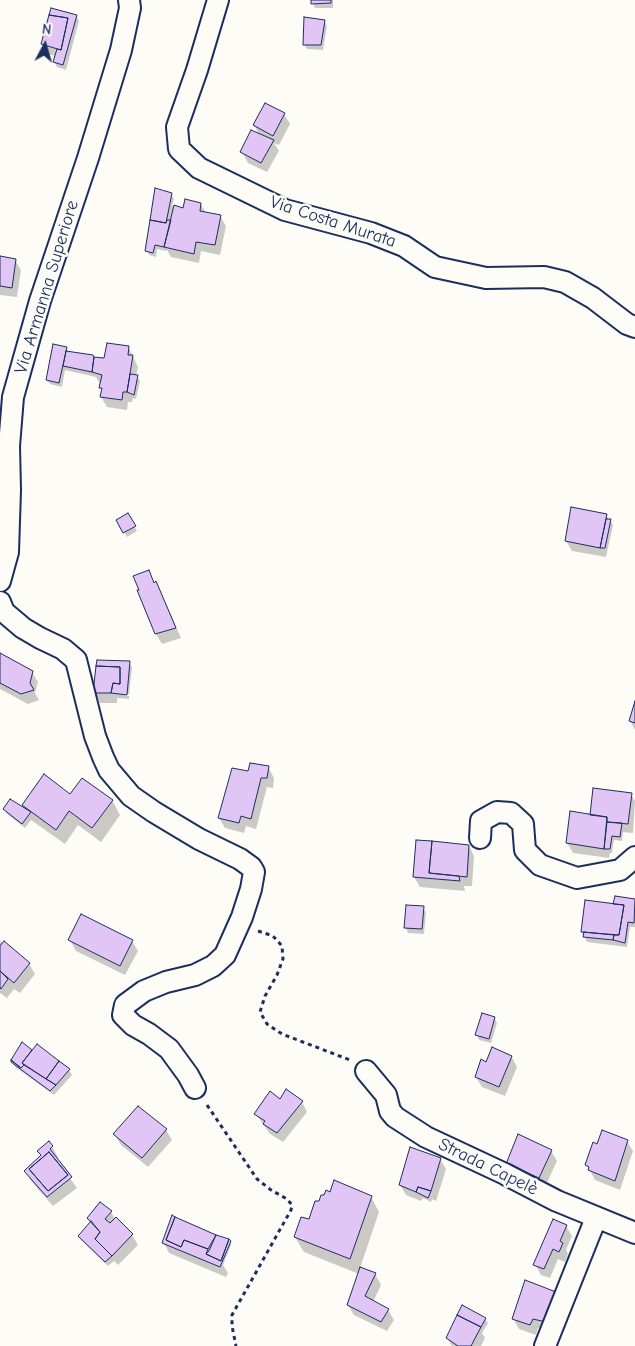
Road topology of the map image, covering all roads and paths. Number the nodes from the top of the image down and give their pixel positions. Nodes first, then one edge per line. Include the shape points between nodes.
1 (129, 0) edge
2 (218, 0) edge
3 (635, 327) edge
4 (0, 581) edge
5 (0, 602) edge
6 (480, 838) dead end
7 (635, 857) edge
8 (237, 929) junction
9 (366, 1071) joint
10 (195, 1088) joint
11 (596, 1218) junction
12 (635, 1233) edge
13 (236, 1346) edge
14 (545, 1346) edge

1 - 4 street, Via Armanna Superiore via 121,50 40,301 13,397 8,552
2 - 3 street, Via Costa Murata via 177,127 179,149 199,168 285,210 404,246 435,267 486,278 544,278 565,282
5 - 8 street via 4,612 23,628 63,649 76,660 102,757 131,796 183,830 251,867 254,878
6 - 7 street via 481,821 497,812 511,813 523,824 526,850 540,865 577,878 620,870
8 - 9 path via 273,936 282,946 283,959 260,1012 267,1024 282,1034 355,1062
8 - 10 street via 225,955 213,966 144,991 125,1005 123,1015 169,1049
9 - 11 street, Strada Capelè via 381,1087 395,1117 426,1136
10 - 13 path via 257,1179 292,1205 232,1315
11 - 12 street, Strada Capelè
11 - 14 street

